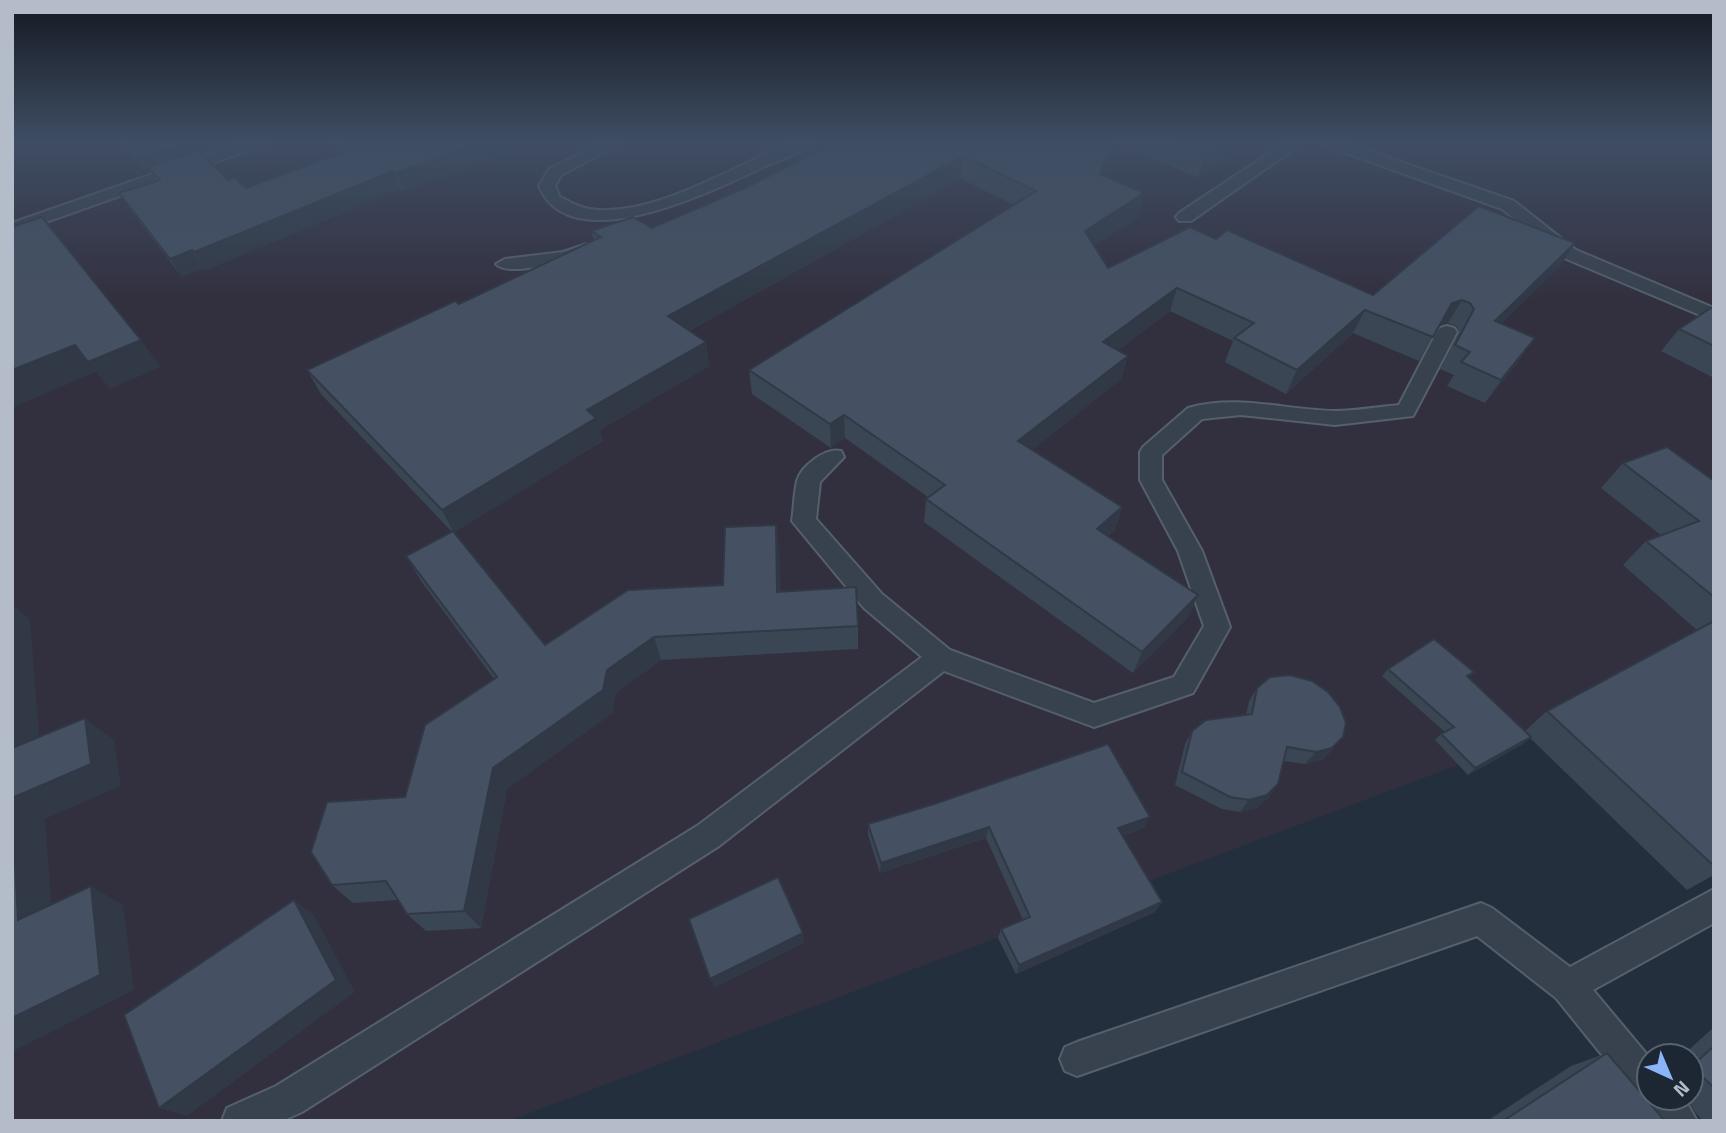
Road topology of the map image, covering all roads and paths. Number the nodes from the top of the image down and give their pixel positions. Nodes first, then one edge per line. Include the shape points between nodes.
1 (107, 195) edge
2 (551, 195) edge
3 (683, 195) edge
4 (1218, 195) edge
5 (1479, 195) edge
6 (87, 202) junction
7 (655, 207) junction
8 (12, 212) edge
9 (1185, 217) dead end
10 (12, 229) edge
11 (643, 229) edge
12 (604, 243) edge
13 (505, 264) dead end
14 (1714, 315) edge
15 (1447, 332) edge
16 (833, 457) edge
17 (941, 658) junction
18 (1714, 905) edge
19 (1568, 986) junction
20 (1077, 1059) dead end
21 (1635, 1067) edge
22 (240, 1121) edge

1 - 6 lane
2 - 7 lane via 576,212 597,216
3 - 7 lane
4 - 9 lane
5 - 14 lane via 1508,205 1570,254
6 - 8 lane via 46,211
6 - 10 lane
7 - 11 lane
12 - 13 lane via 566,257
15 - 17 lane via 1406,411 1335,418 1241,408 1196,413 1151,452 1151,480 1190,551 1217,627 1183,685 1094,715
16 - 17 lane via 808,479 804,520 873,601
17 - 22 lane via 708,836 289,1098
18 - 19 lane
19 - 20 lane via 1481,919
19 - 21 lane

